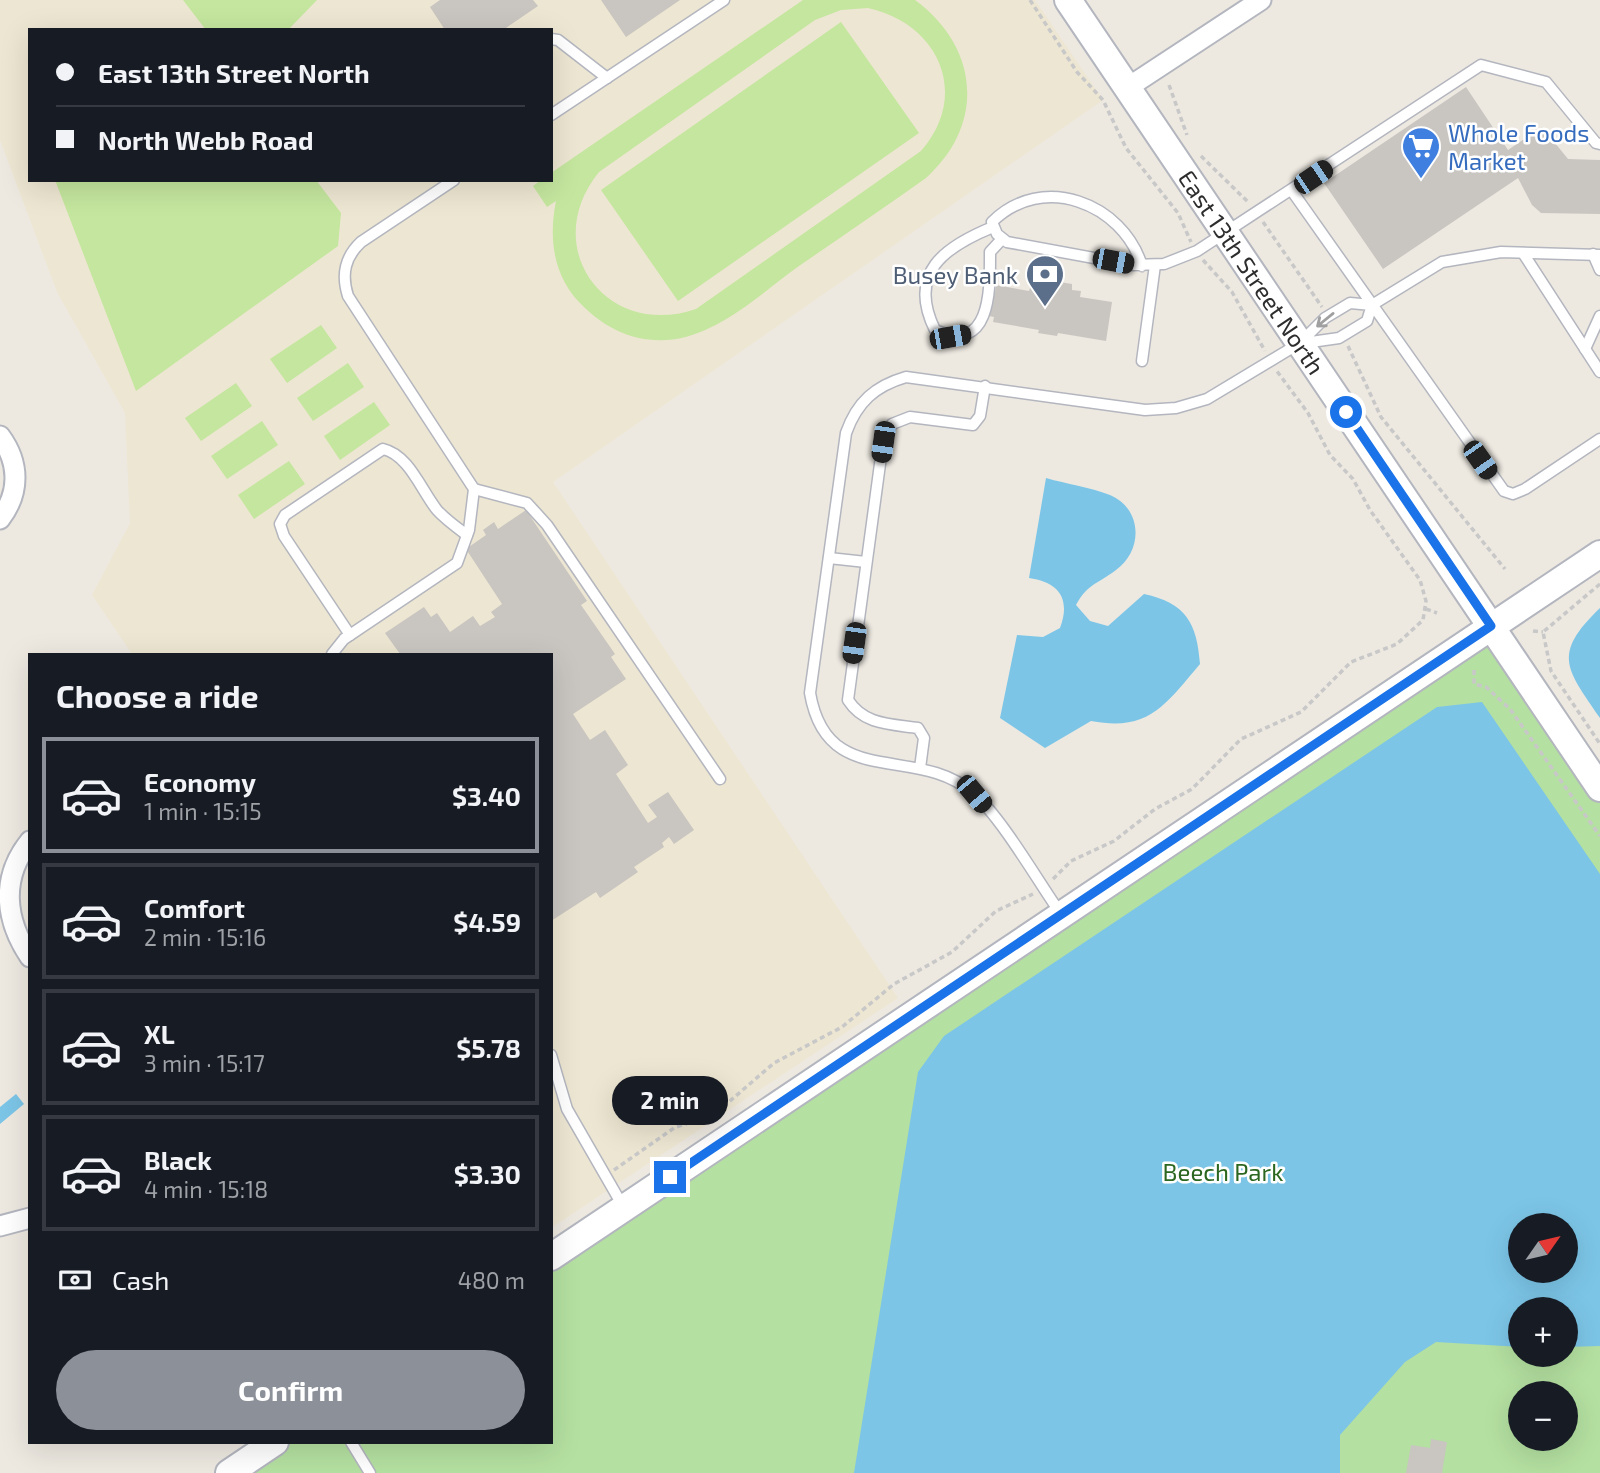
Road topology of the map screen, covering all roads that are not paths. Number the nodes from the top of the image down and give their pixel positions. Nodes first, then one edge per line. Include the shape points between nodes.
1 (723, 0) edge
2 (1068, 0) edge
3 (1261, 0) edge
4 (553, 39) edge
5 (607, 78) junction
6 (1128, 88) junction
7 (553, 114) edge
8 (1600, 144) edge
9 (451, 182) edge
10 (1292, 191) junction
11 (993, 228) junction
12 (1226, 234) junction
13 (1002, 239) junction
14 (1523, 253) junction
15 (1596, 255) edge
16 (1155, 265) junction
17 (1142, 266) junction
18 (1600, 270) edge
19 (1372, 305) junction
20 (1600, 316) edge
21 (1300, 343) junction
22 (1585, 349) junction
23 (1142, 361) dead end
24 (1600, 372) edge
25 (985, 386) junction
26 (0, 436) edge
27 (1600, 439) edge
28 (474, 489) junction
29 (0, 519) edge
30 (467, 535) junction
31 (1600, 554) edge
32 (829, 558) junction
33 (866, 562) junction
34 (1491, 626) junction
35 (350, 635) junction
36 (333, 653) edge
37 (920, 768) junction
38 (720, 779) dead end
39 (1600, 788) edge
40 (28, 843) edge
41 (4, 892) edge
42 (1060, 914) junction
43 (28, 954) edge
44 (553, 1062) edge
45 (624, 1208) junction
46 (28, 1219) edge
47 (0, 1226) edge
48 (553, 1255) edge
49 (272, 1444) edge
50 (352, 1444) edge
51 (229, 1473) edge
52 (370, 1473) edge

1 - 5 lane
2 - 6 main road, East 13th Street North
3 - 6 street
4 - 5 lane
5 - 7 lane
6 - 12 main road, East 13th Street North
8 - 10 lane via 1546,82 1481,65
9 - 28 lane via 350,252 344,283 348,296
10 - 12 lane
10 - 19 lane
11 - 13 lane
11 - 13 lane via 959,241 929,272 928,316 935,330 950,337 969,333 985,315 990,252
11 - 17 lane via 995,219 1027,199 1075,201 1106,213 1123,228
12 - 16 lane via 1197,251
12 - 21 main road, East 13th Street North
13 - 17 lane
14 - 15 lane
14 - 19 lane via 1442,262
14 - 22 lane
15 - 18 lane
16 - 17 lane
16 - 23 lane
19 -> 21 lane via 1350,303 1325,318
19 - 21 lane via 1367,321 1339,338
19 - 27 lane via 1504,491 1513,494 1525,489
20 - 22 lane
21 - 25 lane via 1207,399 1155,410
21 - 34 main road, East 13th Street North
22 - 24 lane
25 - 32 lane via 906,377 868,394 851,417 846,433
25 - 33 lane via 980,416 973,425 910,417 892,424 883,442
26 - 29 street via 16,465 11,505
28 - 30 lane
28 - 38 lane via 527,503 547,525
30 - 35 lane via 457,563
30 - 35 lane via 436,508 400,457 383,449 285,515 280,524 284,536
31 - 34 main road
32 - 33 lane
32 - 37 lane via 810,693 819,727 840,751
33 - 37 lane via 848,700 856,713 873,722 918,728 924,738
34 - 39 main road, East 13th Street North
34 - 42 main road
35 - 36 lane
37 - 42 lane via 951,777 974,794
40 - 41 street
41 - 43 street via 14,933
42 - 45 main road
44 - 45 lane via 567,1109
45 - 48 main road
46 - 47 street
49 - 51 main road
50 - 52 lane

